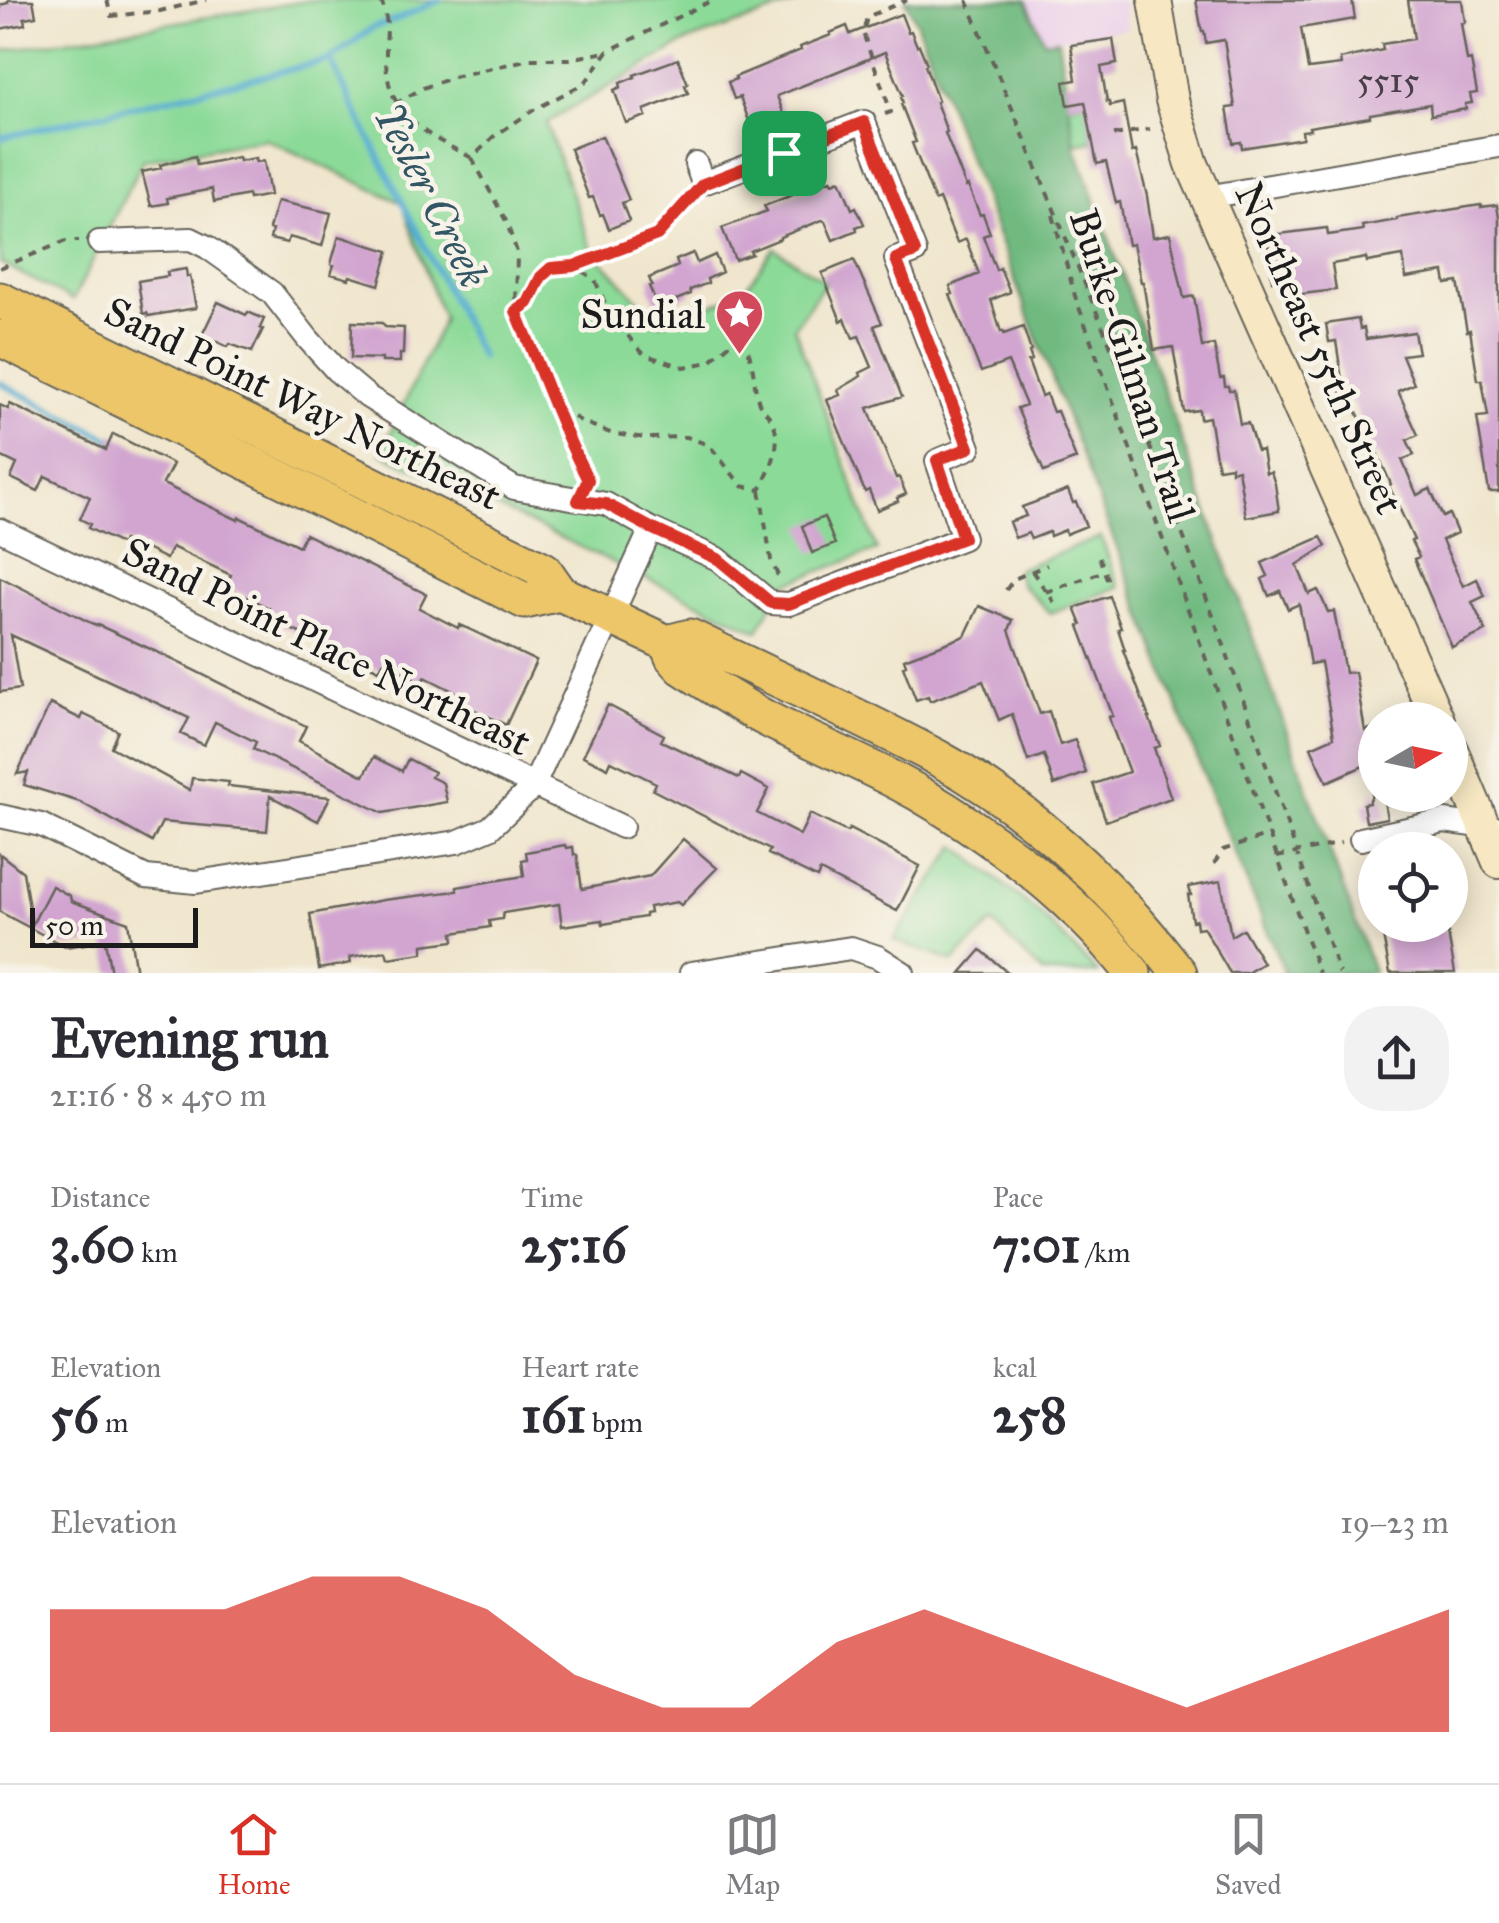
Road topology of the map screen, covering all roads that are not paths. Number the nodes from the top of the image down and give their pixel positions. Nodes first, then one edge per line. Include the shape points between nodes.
1 (1154, 0) edge
2 (1499, 146) edge
3 (699, 174) road end
4 (1207, 197) junction
5 (99, 242) road end
6 (0, 300) edge
7 (0, 338) edge
8 (651, 528) junction
9 (0, 530) edge
10 (560, 593) junction
11 (609, 617) junction
12 (667, 644) junction
13 (1430, 702) edge
14 (1468, 782) edge
15 (533, 786) junction
16 (0, 816) edge
17 (622, 827) dead end
18 (1492, 828) edge
19 (1395, 832) edge
20 (1499, 862) edge
21 (691, 973) edge
22 (903, 973) edge
23 (1133, 973) edge
24 (1179, 973) edge

1 - 4 main road, Northeast 55th Street via 1173,104
2 - 4 street
3 - 8 street via 864,122 915,252 896,259 969,448 937,460 963,538 789,604 771,603 718,559
4 - 13 main road, Northeast 55th Street
5 - 8 street via 190,238 272,293 336,370 368,397 514,488 606,504
6 - 10 main road, Sand Point Way Northeast via 544,570
7 - 10 main road, Sand Point Way Northeast via 525,601
8 - 11 street
9 - 15 street, Sand Point Place Northeast
10 - 11 main road, Sand Point Way Northeast
11 - 12 main road, Sand Point Way Northeast
11 - 15 street
12 - 23 main road, Sand Point Way Northeast via 682,667 747,707 916,792 996,845 1072,906
12 - 24 main road, Sand Point Way Northeast via 690,636 938,758 1050,836 1134,917
14 - 18 main road
15 - 16 street via 490,828 457,842 196,882 146,876 41,825
15 - 17 street, Sand Point Place Northeast
18 - 19 street via 1444,822
18 - 20 main road
21 - 22 street via 851,948

